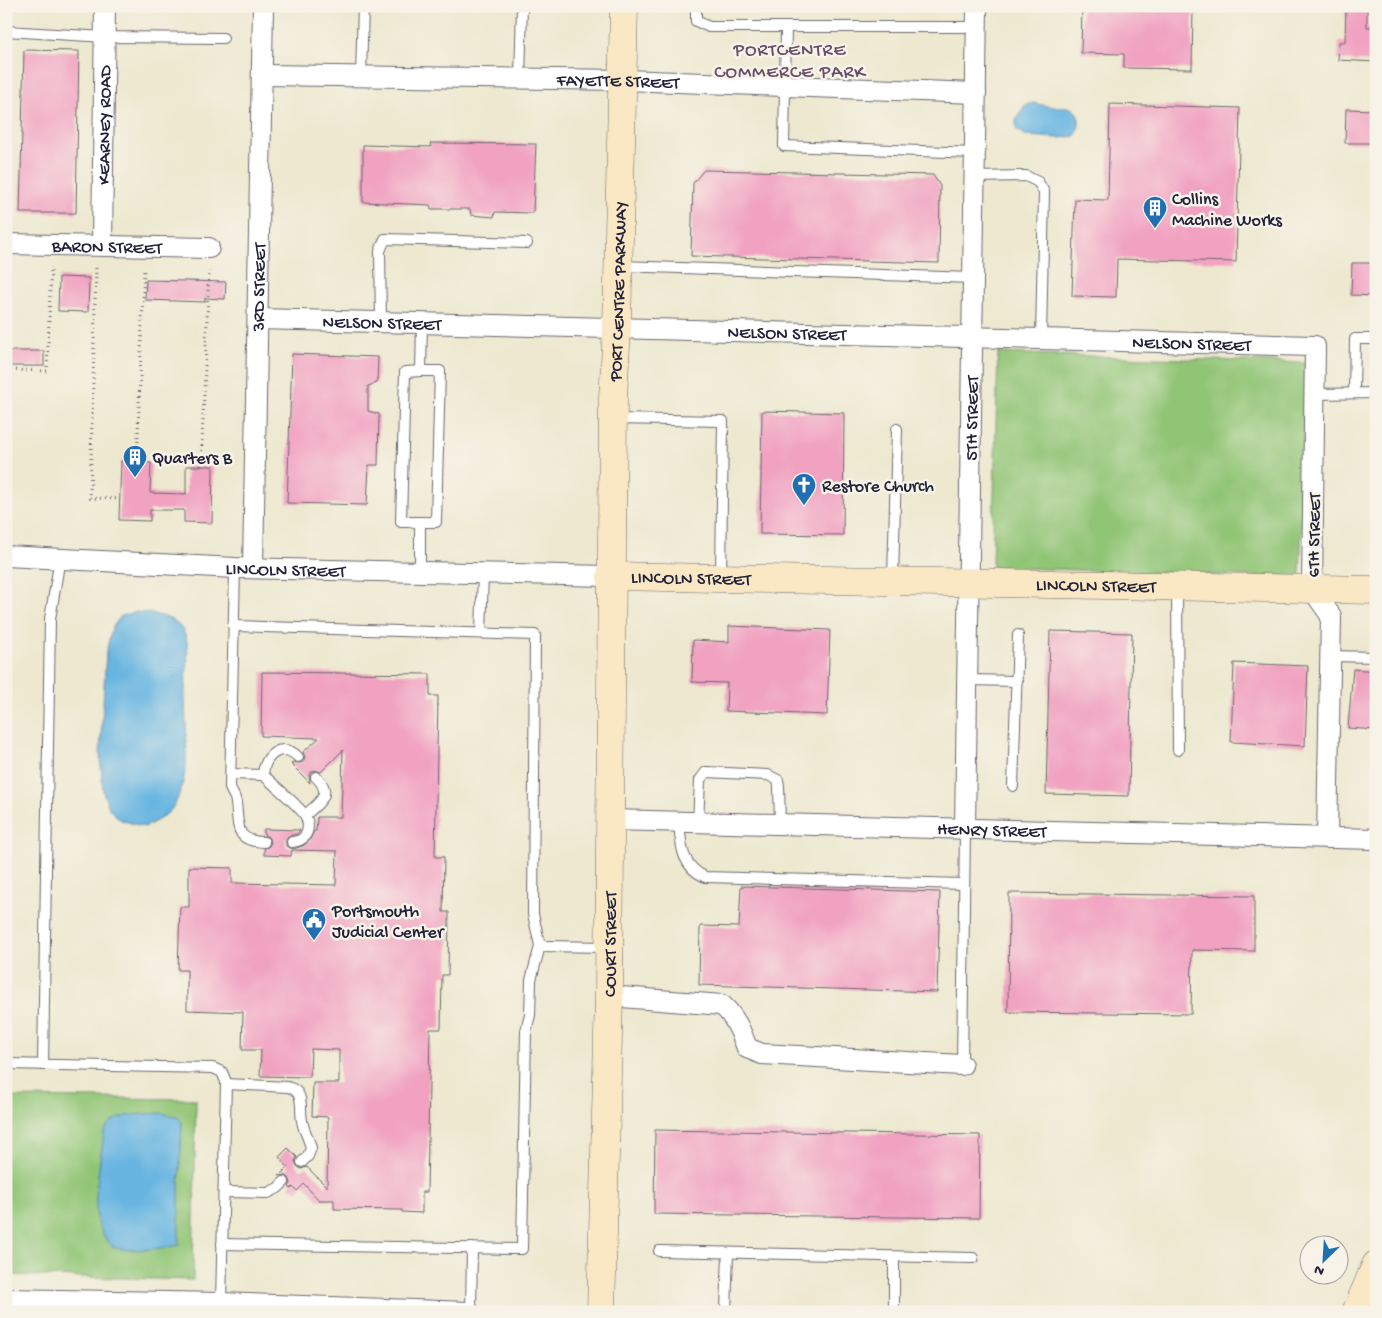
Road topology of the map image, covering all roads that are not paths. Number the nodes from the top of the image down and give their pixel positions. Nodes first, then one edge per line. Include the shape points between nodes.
1 (105, 6) edge
2 (263, 6) edge
3 (363, 6) edge
4 (522, 6) edge
5 (624, 6) edge
6 (696, 6) edge
7 (977, 6) edge
8 (786, 27) junction
9 (977, 27) junction
10 (6, 31) edge
11 (105, 37) junction
12 (223, 38) dead end
13 (262, 75) junction
14 (361, 77) junction
15 (520, 78) junction
16 (624, 80) junction
17 (785, 85) junction
18 (976, 93) junction
19 (975, 153) junction
20 (975, 177) junction
21 (527, 243) dead end
22 (6, 244) edge
23 (102, 245) junction
24 (209, 248) dead end
25 (619, 266) junction
26 (973, 278) junction
27 (258, 319) junction
28 (381, 322) junction
29 (422, 323) junction
30 (617, 328) junction
31 (972, 337) junction
32 (1041, 339) junction
33 (1376, 339) edge
34 (1315, 346) joint
35 (421, 371) junction
36 (1376, 392) edge
37 (1354, 393) junction
38 (1314, 394) junction
39 (613, 419) junction
40 (898, 429) dead end
41 (420, 522) junction
42 (6, 556) edge
43 (60, 558) junction
44 (244, 568) junction
45 (420, 572) junction
46 (483, 573) junction
47 (611, 576) junction
48 (721, 578) junction
49 (893, 580) junction
50 (969, 582) junction
51 (1177, 586) junction
52 (1312, 589) junction
53 (1376, 590) edge
54 (233, 626) junction
55 (481, 633) junction
56 (1018, 635) dead end
57 (1330, 656) junction
58 (1376, 657) edge
59 (967, 680) junction
60 (1016, 681) junction
61 (1178, 750) dead end
62 (298, 757) dead end
63 (231, 774) junction
64 (264, 775) junction
65 (316, 777) dead end
66 (1013, 786) dead end
67 (305, 815) junction
68 (610, 820) junction
69 (689, 822) junction
70 (780, 825) junction
71 (965, 829) junction
72 (1328, 838) junction
73 (1376, 839) edge
74 (264, 842) dead end
75 (292, 842) dead end
76 (964, 884) junction
77 (540, 946) junction
78 (609, 947) junction
79 (609, 996) junction
80 (6, 1064) edge
81 (43, 1064) junction
82 (962, 1065) joint
83 (226, 1084) junction
84 (302, 1162) dead end
85 (284, 1182) dead end
86 (224, 1192) junction
87 (222, 1244) junction
88 (472, 1248) junction
89 (659, 1251) dead end
90 (728, 1253) junction
91 (894, 1257) junction
92 (973, 1258) dead end
93 (1376, 1265) edge
94 (6, 1300) edge
95 (221, 1303) junction
96 (470, 1312) edge
97 (601, 1312) edge
98 (726, 1312) edge
99 (894, 1312) edge
100 (1356, 1312) edge

1 - 11 street, KEARNEY ROAD
2 - 13 street, 3RD STREET
3 - 14 lane
4 - 15 lane
5 - 16 main road, PORT CENTRE PARKWAY
6 - 8 lane via 696,21 709,27
7 - 9 street, 5TH STREET
8 - 9 lane
8 - 17 lane
9 - 18 street, 5TH STREET
10 - 11 lane
11 - 12 lane
11 - 23 street, KEARNEY ROAD
13 - 14 street, FAYETTE STREET
13 - 27 street, 3RD STREET
14 - 15 street, FAYETTE STREET
15 - 16 street, FAYETTE STREET
16 - 17 street, FAYETTE STREET
16 - 25 main road, PORT CENTRE PARKWAY
17 - 18 street, FAYETTE STREET
17 - 19 lane via 784,146
18 - 19 street, 5TH STREET
19 - 20 street, 5TH STREET
20 - 26 street, 5TH STREET
20 - 32 lane via 1026,176 1038,182 1044,192
21 - 28 lane via 386,238 380,251
22 - 23 street, BARON STREET
23 - 24 street, BARON STREET
25 - 26 lane
25 - 30 main road, PORT CENTRE PARKWAY
26 - 31 street, 5TH STREET
27 - 28 street, NELSON STREET
27 - 44 street, 3RD STREET
28 - 29 street, NELSON STREET
29 - 30 street, NELSON STREET
29 - 35 lane
30 - 31 street, NELSON STREET
30 - 39 main road, PORT CENTRE PARKWAY
31 - 32 street, NELSON STREET
31 - 50 street, 5TH STREET
32 - 34 street, NELSON STREET
33 - 37 lane via 1355,339
34 - 38 street, 6TH STREET
35 - 41 lane via 440,371 436,522
35 - 41 lane via 404,372 401,522
36 - 37 lane
37 - 38 lane
38 - 52 street, 6TH STREET
39 - 47 main road, PORT CENTRE PARKWAY
39 - 48 lane via 723,421
40 - 49 lane
41 - 45 lane
42 - 43 street, LINCOLN STREET
43 - 44 street, LINCOLN STREET
43 - 81 lane via 50,619
44 - 45 street, LINCOLN STREET
44 - 54 lane
45 - 46 street, LINCOLN STREET
46 - 47 street, LINCOLN STREET
46 - 55 lane
47 - 48 main road, LINCOLN STREET
47 - 68 main road, COURT STREET
48 - 49 main road, LINCOLN STREET
49 - 50 main road, LINCOLN STREET
50 - 51 main road, LINCOLN STREET
50 - 59 street, 5TH STREET
51 - 52 main road, LINCOLN STREET
51 - 61 lane
52 - 53 main road, LINCOLN STREET
52 - 57 street, 6TH STREET via 1331,616
54 - 55 lane
54 - 63 lane
55 - 77 lane via 535,635 532,914
56 - 60 lane
57 - 58 lane
57 - 72 street, 6TH STREET
59 - 60 lane
59 - 71 street, 5TH STREET
60 - 66 lane
62 - 64 lane via 281,749 265,764
63 - 64 lane
63 - 74 lane via 230,788 236,801 239,831 247,838
64 - 67 lane
65 - 67 lane via 325,788 325,794
67 - 75 lane via 306,836 301,841
68 - 69 street, HENRY STREET
68 - 78 main road, COURT STREET
69 - 70 street, HENRY STREET
69 - 70 lane via 700,780 706,772 768,775 778,780
69 - 76 lane via 682,850 688,863 705,877
70 - 71 street, HENRY STREET
71 - 72 street, HENRY STREET
71 - 76 lane
72 - 73 street, HENRY STREET
76 - 82 lane
77 - 78 lane
77 - 88 lane via 531,980 526,1031 522,1249
78 - 79 main road, COURT STREET
79 - 82 street via 722,1005 732,1014 747,1048 762,1054
79 - 97 main road, COURT STREET
80 - 81 lane
81 - 83 lane via 213,1068 222,1072
83 - 84 lane via 295,1088 311,1148
83 - 86 lane
85 - 86 lane via 268,1193
86 - 87 lane
87 - 88 lane
87 - 95 lane
88 - 96 lane
89 - 90 lane
90 - 91 lane
90 - 98 lane
91 - 92 lane
91 - 99 lane
93 - 100 main road
94 - 95 street
95 - 96 street

